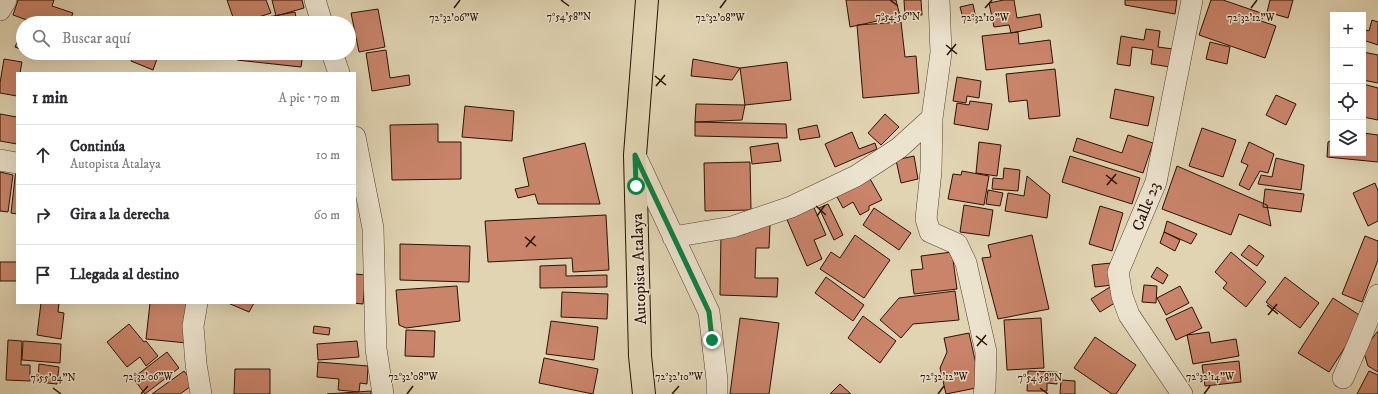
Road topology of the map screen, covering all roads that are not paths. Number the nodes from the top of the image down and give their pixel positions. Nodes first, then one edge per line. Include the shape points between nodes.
1 (6, 0) edge
2 (315, 0) edge
3 (647, 0) edge
4 (939, 0) edge
5 (1192, 0) edge
6 (0, 10) edge
7 (320, 16) edge
8 (334, 60) edge
9 (339, 72) edge
10 (932, 118) junction
11 (356, 147) edge
12 (635, 155) junction
13 (0, 160) edge
14 (16, 163) edge
15 (364, 226) edge
16 (673, 236) junction
17 (1378, 295) edge
18 (197, 304) edge
19 (1343, 378) dead end
20 (201, 394) edge
21 (383, 394) edge
22 (644, 394) edge
23 (717, 394) edge
24 (984, 394) edge
25 (1182, 394) edge

1 - 6 street
2 - 7 street
3 - 12 main road, Autopista Atalaya
4 - 10 street via 941,53
5 - 25 street, Calle 23 via 1156,182 1118,272 1122,296 1129,315
8 - 9 street
10 - 16 street via 900,148 856,176 791,207 732,227
10 - 24 street via 931,171 926,219 930,232 957,244 966,262 986,352
11 - 15 street
12 - 16 street
12 - 22 main road, Autopista Atalaya via 640,356
13 - 14 street
15 - 21 street
16 - 23 street via 709,312 718,380
17 - 19 street
18 - 20 street via 193,326

